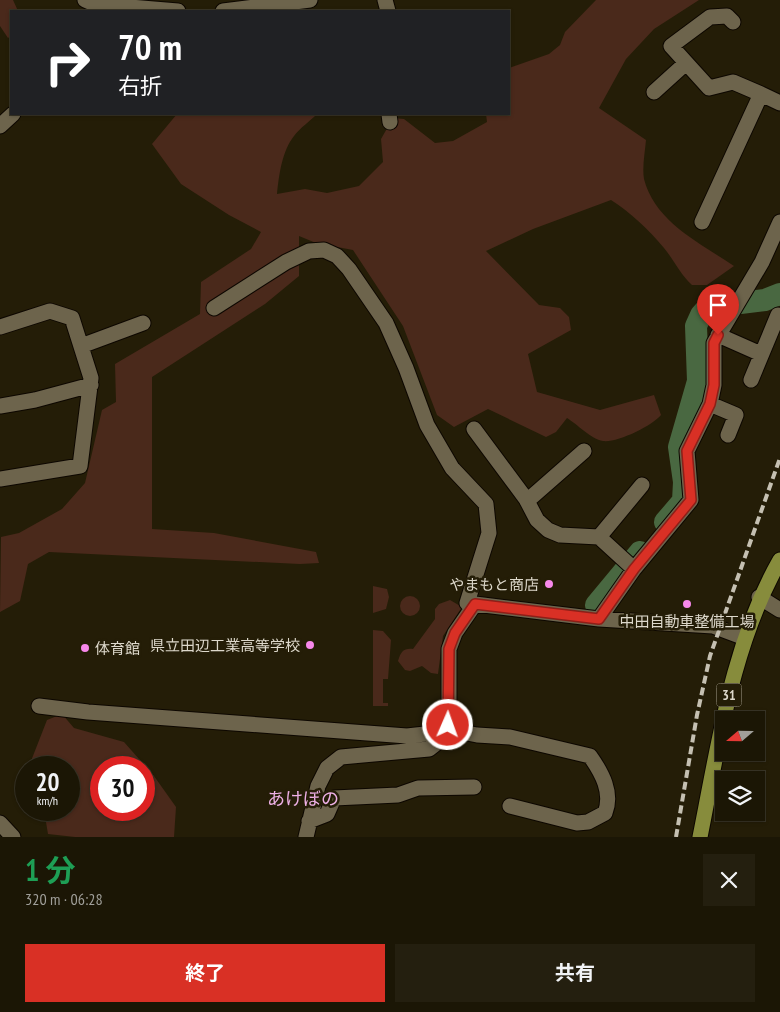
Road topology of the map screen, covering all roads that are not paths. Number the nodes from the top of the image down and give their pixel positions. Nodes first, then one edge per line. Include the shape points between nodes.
1 (86, 0) edge
2 (310, 0) edge
3 (266, 9) edge
4 (166, 10) edge
5 (244, 10) edge
6 (733, 22) dead end
7 (686, 63) junction
8 (654, 92) dead end
9 (761, 94) junction
10 (780, 103) edge
11 (12, 115) edge
12 (0, 126) edge
13 (702, 222) dead end
14 (780, 222) edge
15 (214, 308) dead end
16 (778, 315) dead end
17 (143, 323) dead end
18 (0, 327) edge
19 (718, 335) junction
20 (81, 346) junction
21 (760, 354) junction
22 (751, 380) dead end
23 (91, 385) junction
24 (710, 404) junction
25 (0, 406) edge
26 (474, 429) dead end
27 (728, 435) dead end
28 (584, 451) dead end
29 (0, 479) edge
30 (642, 485) dead end
31 (527, 500) junction
32 (599, 537) junction
33 (780, 560) edge
34 (631, 566) junction
35 (760, 597) junction
36 (467, 603) dead end
37 (780, 610) edge
38 (599, 619) junction
39 (745, 638) junction
40 (39, 706) dead end
41 (448, 727) junction
42 (474, 787) dead end
43 (510, 806) dead end
44 (309, 822) junction
45 (0, 823) edge
46 (13, 837) edge
47 (306, 837) edge
48 (700, 837) edge

1 - 4 street via 94,4
2 - 3 street
3 - 5 street
6 - 7 street via 727,16 710,17 671,46
7 - 8 street
7 - 9 street via 708,88 734,82
9 - 10 street
9 - 13 street
11 - 12 street
14 - 19 street via 762,262
15 - 36 street via 309,251 324,250 337,256 349,269 386,323 427,425 452,468 486,504 489,533
16 - 21 street
17 - 20 street
18 - 20 street via 50,311 72,318
19 - 21 street
19 - 24 street via 714,343 714,385
20 - 23 street via 92,378
21 - 22 street
23 - 25 street
23 - 29 street via 80,466
24 - 27 street via 736,415
24 - 34 street via 687,451 691,500
26 - 31 street
28 - 31 street
30 - 32 street
31 - 32 street via 537,520 548,530 560,535
32 - 34 street
33 - 35 main road, 31
34 - 38 street
35 - 37 street
35 - 39 main road, 31
38 - 39 street via 713,626
38 - 41 street via 475,604 455,633 449,649
39 - 48 main road, 31 via 730,690
40 - 41 street via 407,736
41 - 43 street via 477,735 510,737 590,756 598,767 608,797 605,813 588,822 577,823
41 - 44 street via 443,738 429,749 341,757 327,768 318,786
42 - 44 street via 418,788 398,795 334,798 327,814
44 - 47 street
45 - 46 street

